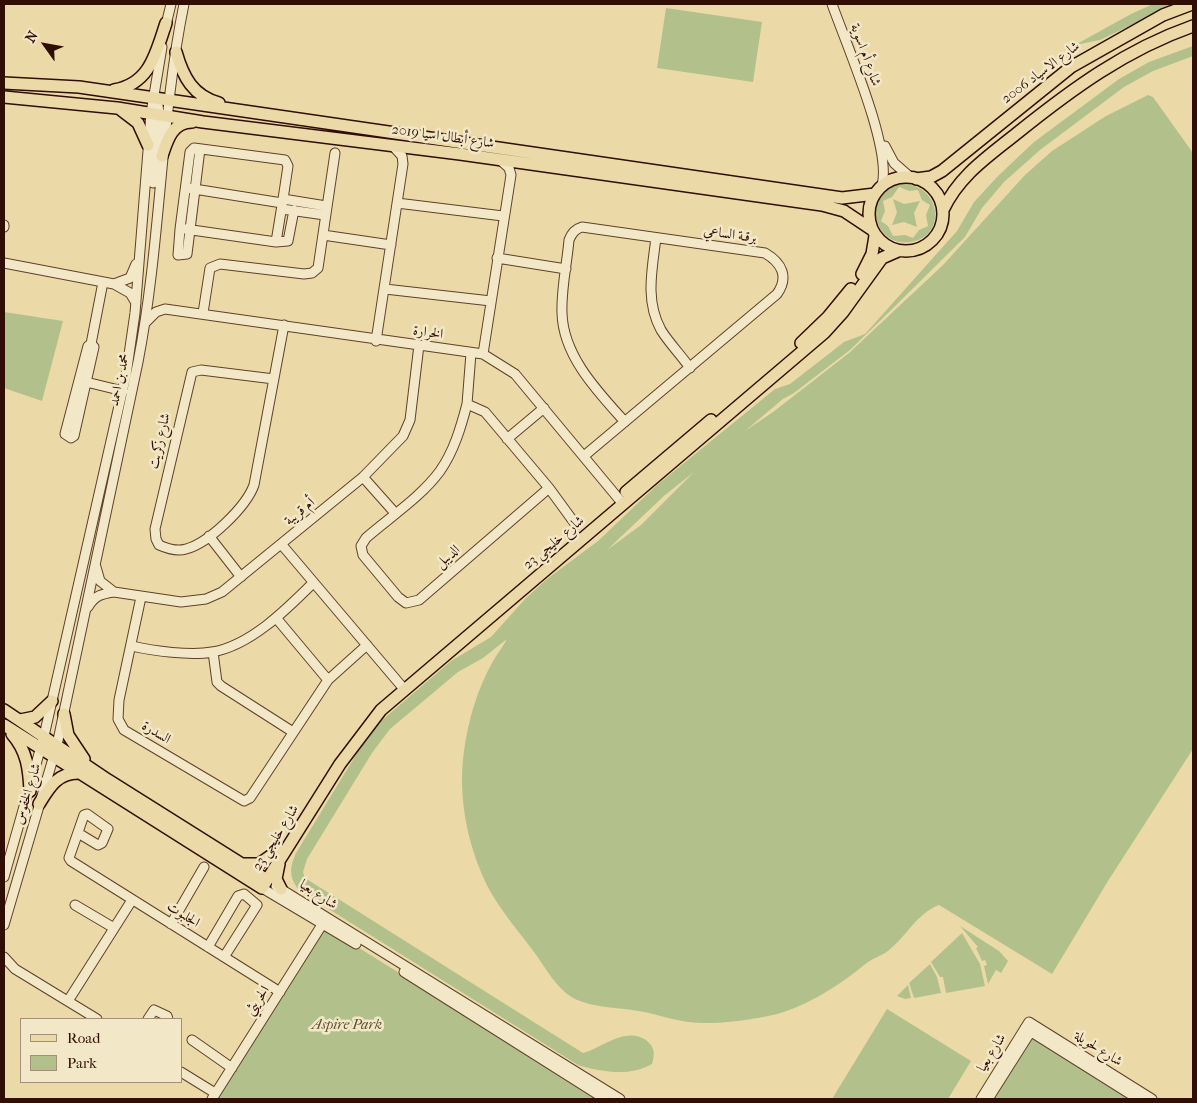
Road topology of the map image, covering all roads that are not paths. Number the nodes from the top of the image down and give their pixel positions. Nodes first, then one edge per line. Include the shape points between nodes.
1 (171, 4) edge
2 (184, 4) edge
3 (832, 4) edge
4 (1192, 4) edge
5 (1193, 26) edge
6 (166, 27) junction
7 (176, 52) junction
8 (4, 83) edge
9 (105, 91) junction
10 (4, 97) edge
11 (54, 101) junction
12 (159, 106) junction
13 (118, 108) junction
14 (260, 114) junction
15 (872, 116) junction
16 (203, 122) junction
17 (148, 145) junction
18 (391, 145) junction
19 (418, 149) junction
20 (335, 153) dead end
21 (162, 156) junction
22 (500, 160) junction
23 (403, 164) junction
24 (526, 164) junction
25 (511, 175) junction
26 (913, 178) junction
27 (190, 189) junction
28 (878, 189) junction
29 (282, 203) junction
30 (397, 203) junction
31 (294, 210) junction
32 (326, 210) junction
33 (942, 210) junction
34 (503, 216) junction
35 (155, 227) junction
36 (873, 232) junction
37 (323, 235) junction
38 (656, 238) junction
39 (276, 242) junction
40 (391, 245) junction
41 (898, 251) junction
42 (139, 256) junction
43 (497, 258) junction
44 (4, 263) edge
45 (566, 269) junction
46 (103, 282) junction
47 (114, 284) junction
48 (384, 289) junction
49 (148, 292) junction
50 (491, 301) junction
51 (136, 303) junction
52 (165, 309) junction
53 (203, 313) junction
54 (145, 323) junction
55 (284, 325) junction
56 (376, 341) junction
57 (419, 345) junction
58 (470, 353) junction
59 (483, 354) junction
60 (690, 368) junction
61 (774, 372) junction
62 (274, 379) junction
63 (83, 381) junction
64 (123, 391) junction
65 (467, 404) junction
66 (544, 408) junction
67 (625, 422) junction
68 (507, 439) junction
69 (584, 456) junction
70 (363, 478) junction
71 (549, 488) junction
72 (621, 501) junction
73 (395, 513) junction
74 (576, 525) dead end
75 (209, 536) junction
76 (282, 545) junction
77 (96, 562) junction
78 (241, 577) junction
79 (313, 584) junction
80 (114, 592) junction
81 (141, 597) junction
82 (86, 611) junction
83 (277, 619) junction
84 (366, 645) junction
85 (132, 646) junction
86 (212, 652) junction
87 (328, 680) junction
88 (402, 686) junction
89 (52, 701) junction
90 (4, 710) edge
91 (64, 714) junction
92 (20, 720) junction
93 (4, 725) edge
94 (293, 732) junction
95 (44, 736) junction
96 (56, 745) junction
97 (41, 749) junction
98 (53, 757) junction
99 (96, 771) junction
100 (78, 774) junction
101 (30, 792) junction
102 (39, 804) junction
103 (78, 833) dead end
104 (281, 853) junction
105 (239, 863) junction
106 (204, 867) dead end
107 (4, 877) edge
108 (262, 882) junction
109 (281, 889) junction
110 (132, 900) junction
111 (75, 905) dead end
112 (324, 921) junction
113 (170, 924) junction
114 (4, 925) edge
115 (114, 928) junction
116 (208, 947) junction
117 (4, 957) edge
118 (224, 957) junction
119 (15, 969) junction
120 (4, 970) edge
121 (280, 992) junction
122 (68, 1001) junction
123 (457, 1002) junction
124 (95, 1018) edge
125 (149, 1018) edge
126 (168, 1018) edge
127 (1030, 1027) junction
128 (192, 1040) dead end
129 (233, 1066) junction
130 (182, 1073) edge
131 (1110, 1077) junction
132 (213, 1096) edge
133 (605, 1099) edge
134 (620, 1099) edge
135 (981, 1099) edge
136 (988, 1099) edge
137 (1138, 1099) edge
138 (1152, 1099) edge

1 - 6 street
2 - 7 street, محمد بن احمد
3 - 15 street, شارع أم اسوية
4 - 26 main road, شارع الاسياد 2006 via 1163,15 1071,67 942,171
5 - 33 main road via 1117,60 1068,92 960,181
6 - 9 main road via 154,60 140,79 124,88
6 - 12 street
7 - 12 street, محمد بن احمد
7 - 14 main road via 185,78 202,96
8 - 9 main road, شارع أبطال اسيا 2019 via 41,83
9 - 12 main road, شارع أبطال اسيا 2019
10 - 11 main road, شارع أبطال اسيا 2019
11 - 12 main road via 86,98
11 - 13 main road, شارع أبطال اسيا 2019
12 - 13 main road, شارع أبطال اسيا 2019
12 - 14 main road, شارع أبطال اسيا 2019
12 - 16 main road, شارع أبطال اسيا 2019
12 - 17 street, محمد بن احمد
12 - 21 street, محمد بن احمد
12 - 35 street via 151,212
13 - 17 main road via 143,130
14 - 28 main road, شارع أبطال اسيا 2019 via 792,192 842,198
15 - 26 street, شارع أم اسوية via 891,159 901,171
15 - 28 street, شارع أم اسوية via 884,159
16 - 18 main road, شارع أبطال اسيا 2019
16 - 21 main road via 188,122 176,128
17 - 42 street, محمد بن احمد
18 - 19 main road, شارع أبطال اسيا 2019
18 - 23 street via 402,156
19 - 22 main road, شارع أبطال اسيا 2019
19 - 23 street
20 - 32 street
21 - 35 street, محمد بن احمد
22 - 24 main road, شارع أبطال اسيا 2019
22 - 25 street via 509,168
23 - 30 street
24 - 25 street
24 - 36 main road, شارع أبطال اسيا 2019 via 833,207 844,210
25 - 34 street
26 - 28 main road via 898,178
26 - 33 main road via 934,190
27 - 29 street
27 - 29 street via 200,149 288,162
27 - 39 street via 184,229
28 - 36 main road via 868,211
29 - 31 street
29 - 32 street
29 - 39 street
30 - 34 street
30 - 40 street
31 - 32 street
31 - 39 street via 288,241
32 - 37 street
33 - 41 main road via 941,225 933,240 918,250
34 - 43 street
35 - 49 street, محمد بن احمد
36 - 41 main road via 885,246
36 - 61 main road, شارع خليجي 23 via 869,263 850,290
37 - 40 street
37 - 53 street via 318,268 312,273 214,265 210,268
38 - 45 street, برقـة الساعي via 582,227 576,229 569,240
38 - 60 street via 651,303 662,331
38 - 60 street, برقـة الساعي via 765,253 779,264 783,272 782,286 777,294
40 - 48 street
41 - 61 main road, شارع خليجي 23 via 882,258 824,333
42 - 47 street via 130,278
42 - 51 street, محمد بن احمد
43 - 45 street
43 - 50 street
44 - 46 street
45 - 67 street, برقـة الساعي via 562,314 570,348 590,380
46 - 47 street
46 - 63 street
47 - 51 street via 130,293
48 - 50 street
48 - 56 street
49 - 52 street
49 - 54 street, محمد بن احمد
50 - 59 street
51 - 64 street, محمد بن احمد
52 - 53 street, الخرارة
52 - 54 street via 156,312
53 - 55 street, الخرارة
54 - 77 street, محمد بن احمد
55 - 56 street, الخرارة
55 - 62 street, شارع زكريت
56 - 57 street, الخرارة
57 - 58 street, الخرارة
57 - 70 street, أم قريبة via 410,420 403,436
58 - 59 street, الخرارة
58 - 65 street, الديبل
59 - 66 street, الخرارة via 515,374
60 - 67 street, برقـة الساعي
61 - 72 main road, شارع خليجي 23
62 - 75 street, شارع زكريت via 250,496
62 - 75 street, شارع زكريت via 201,370 192,372 189,377 155,529 156,538 159,545 177,550 187,549
63 - 63 street via 65,434 71,438 74,436
63 - 64 street
64 - 89 street, محمد بن احمد
65 - 68 street via 484,412
65 - 73 street, الديبل via 456,441 440,471
66 - 68 street
66 - 69 street, الخرارة
67 - 69 street, برقـة الساعي
68 - 71 street
69 - 72 street, الخرارة
70 - 73 street
70 - 76 street, أم قريبة
71 - 73 street, الديبل via 419,600 411,603 398,597 361,550 366,538
71 - 74 street
72 - 88 main road, شارع خليجي 23
75 - 78 street
76 - 78 street, أم قريبة
76 - 79 street
77 - 80 street via 100,581
77 - 82 street, محمد بن احمد
78 - 81 street, أم قريبة via 222,592 206,599 181,602
79 - 83 street
79 - 84 street
80 - 81 street, أم قريبة
80 - 82 street via 100,594
81 - 85 street, السدرة
82 - 91 street, محمد بن احمد
83 - 86 street via 242,640
83 - 87 street
84 - 87 street
84 - 88 street
85 - 86 street via 158,651
85 - 94 street, السدرة via 119,700 118,719 124,730 238,799 250,798
86 - 94 street via 217,682 221,686
87 - 94 street
88 - 104 main road, شارع خليجي 23 via 321,788
89 - 92 main road via 35,718
89 - 95 street, محمد بن احمد
90 - 92 main road, شارع بعيا
91 - 96 street, محمد بن احمد
91 - 99 main road via 72,742
92 - 95 main road, شارع بعيا
93 - 97 main road, شارع بعيا
93 - 101 main road via 26,757
95 - 96 main road, شارع بعيا
95 - 97 street, محمد بن احمد
96 - 98 street, محمد بن احمد
96 - 99 main road, شارع بعيا
97 - 98 main road, شارع بعيا
97 - 101 street, شارع الخفوس
98 - 100 main road, شارع بعيا
98 - 102 street, شارع الخفوس
99 - 105 main road, شارع بعيا
100 - 102 main road via 67,774 56,780
100 - 108 main road, شارع بعيا
101 - 107 street, شارع الخفوس
102 - 114 street, شارع الخفوس
103 - 110 street, الجلبوت via 69,858 71,862
104 - 105 main road via 259,864
104 - 108 main road, شارع خليجي 23
104 - 109 main road via 276,879
105 - 108 main road, شارع بعيا
106 - 113 street
108 - 109 street, شارع بعيا
108 - 112 street, شارع بعيا
109 - 112 street, شارع بعيا
110 - 113 street, الجلبوت
110 - 115 street
111 - 115 street
112 - 121 street, الحريثي
112 - 123 street, شارع بعيا
113 - 116 street, الجلبوت
115 - 122 street
116 - 118 street, الجلبوت
116 - 118 street via 238,896 244,894 257,905
117 - 119 street
118 - 121 street, الجلبوت
119 - 120 street
119 - 122 street
121 - 129 street, الحريثي
122 - 124 street
123 - 133 street, شارع بعيا
123 - 134 street, شارع بعيا
125 - 126 street via 154,1010
127 - 131 street, شارع لحويلة
127 - 135 street, شارع بعيا
127 - 136 street, شارع بعيا
128 - 129 street
129 - 132 street, الحريثي
130 - 132 street
131 - 137 street, شارع لحويلة
131 - 138 street, شارع لحويلة

